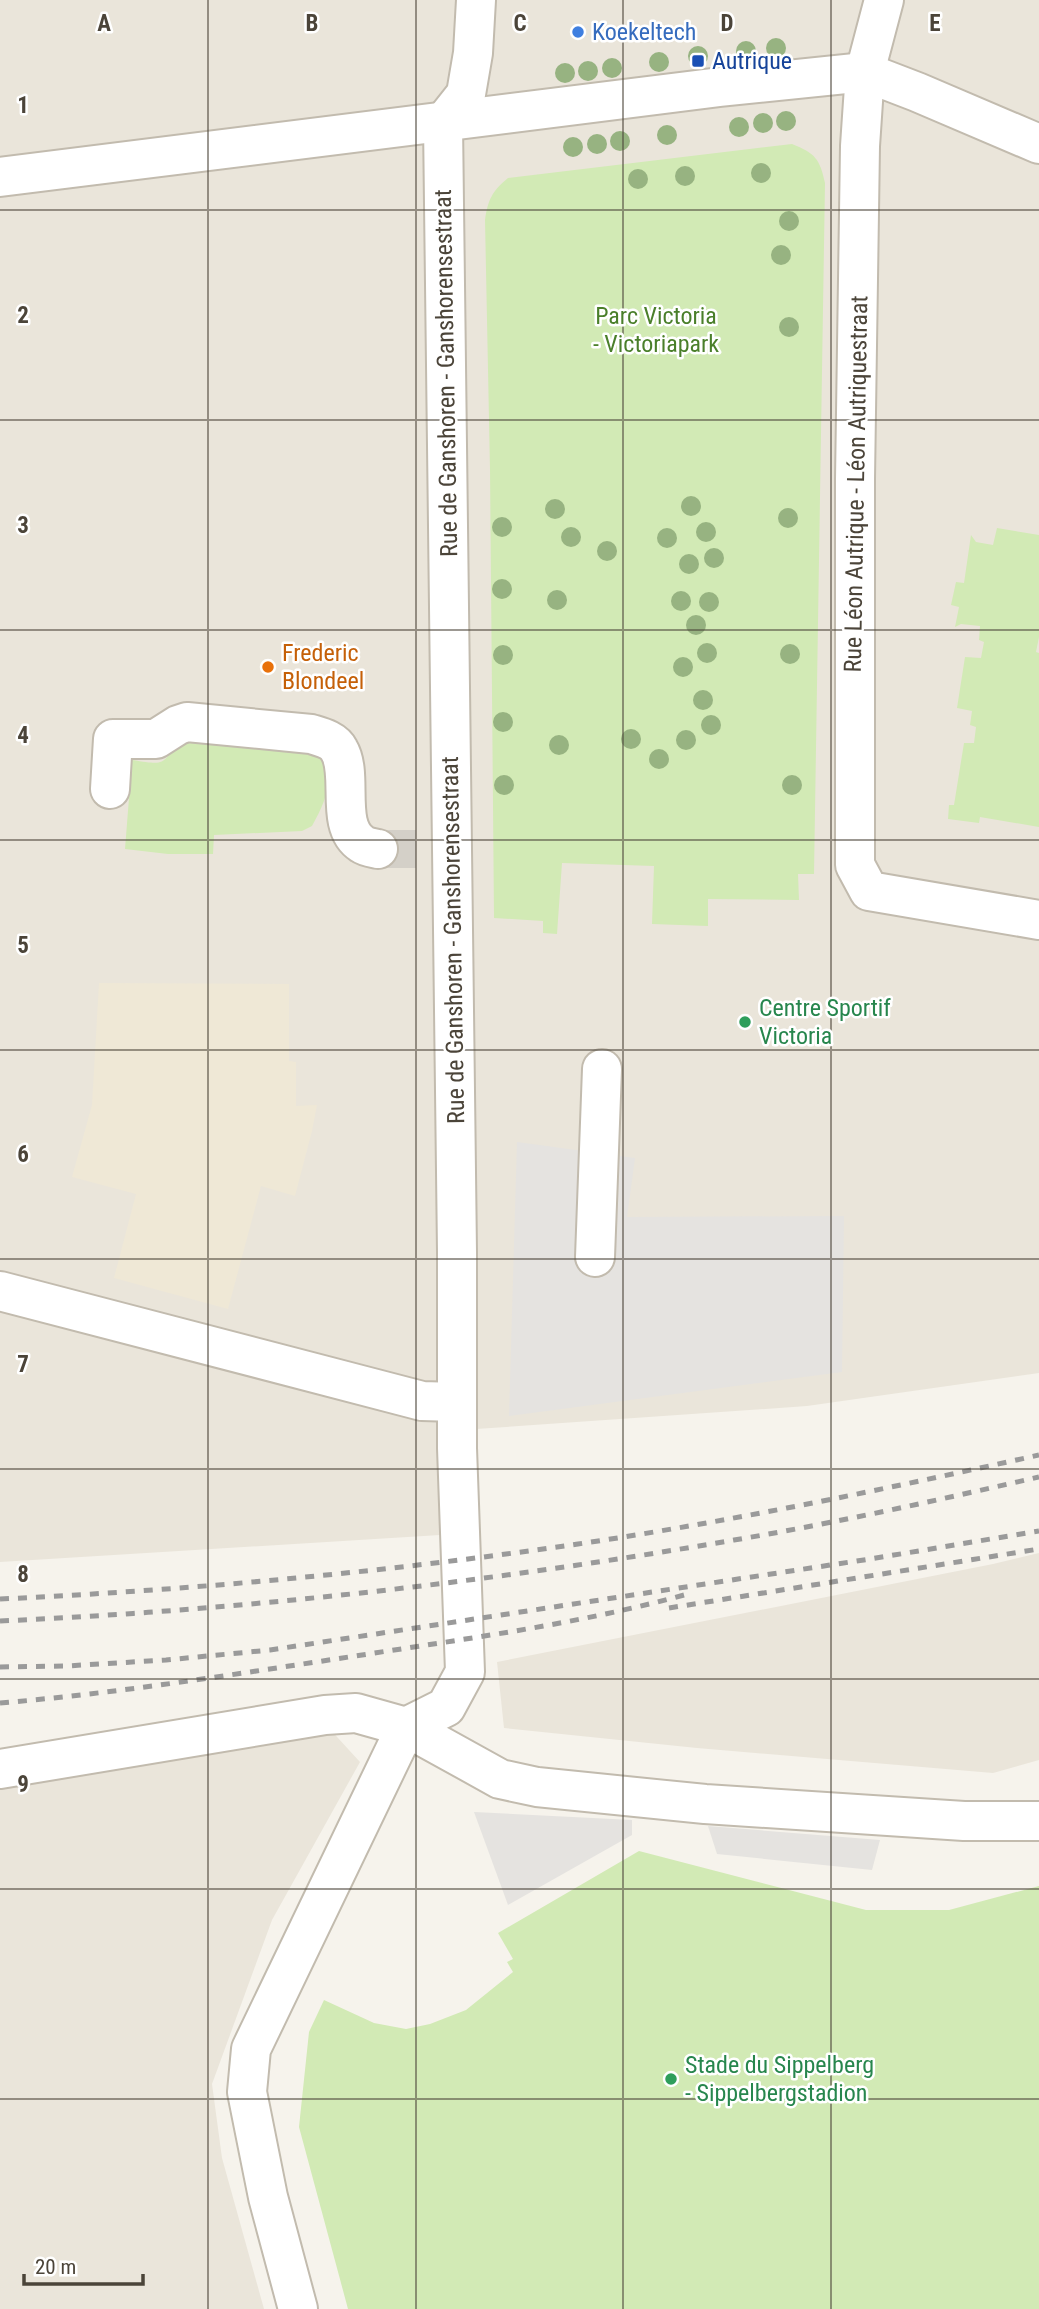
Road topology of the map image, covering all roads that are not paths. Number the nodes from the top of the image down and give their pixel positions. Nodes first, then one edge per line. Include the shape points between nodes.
1 (476, 0) edge
2 (884, 0) edge
3 (865, 72) junction
4 (443, 123) junction
5 (1039, 144) edge
6 (0, 177) edge
7 (110, 789) dead end
8 (378, 849) tunnel mouth
9 (1039, 920) edge
10 (602, 1069) dead end
11 (595, 1257) dead end
12 (0, 1291) edge
13 (456, 1402) junction
14 (406, 1727) junction
15 (0, 1769) edge
16 (1039, 1821) edge
17 (298, 2309) edge

1 - 4 street via 466,94
2 - 3 street, Rue Léon Autrique - Léon Autriquestraat
3 - 4 street
3 - 5 street
3 - 9 street, Rue Léon Autrique - Léon Autriquestraat via 855,451 855,865 869,891
4 - 6 street
4 - 13 street, Rue de Ganshoren - Ganshorensestraat via 437,849
7 - 8 street via 113,739 156,739 187,722 311,734 326,738 339,749 352,833 361,844
10 - 11 street
12 - 13 street via 422,1401
13 - 14 street, Rue de Ganshoren - Ganshorensestraat via 465,1672 446,1707
14 - 15 street via 356,1713 325,1715
14 - 16 street via 500,1779 537,1787 937,1820
14 - 17 street via 251,2049 247,2092 268,2197

